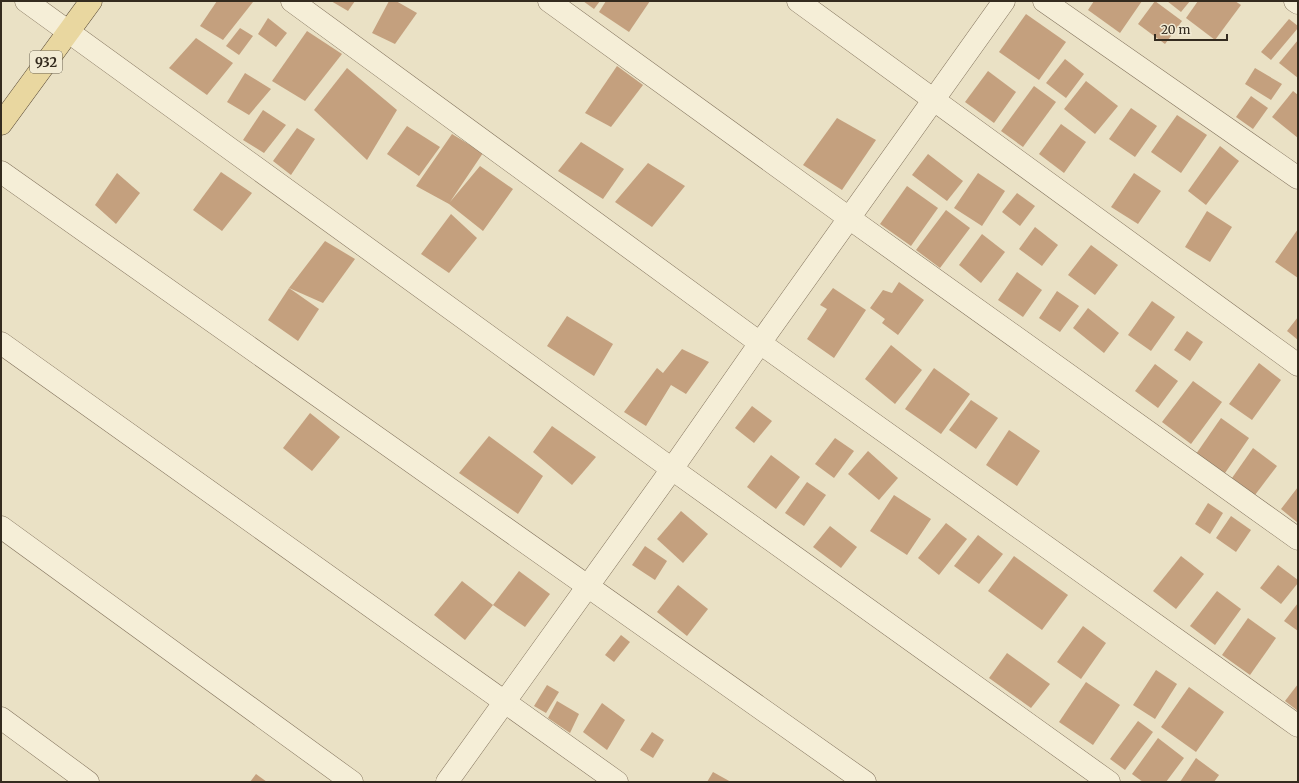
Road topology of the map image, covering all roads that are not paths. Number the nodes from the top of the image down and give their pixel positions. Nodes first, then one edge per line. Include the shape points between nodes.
1 (26, 1) edge
2 (91, 1) edge
3 (292, 1) edge
4 (548, 1) edge
5 (798, 1) edge
6 (1004, 1) edge
7 (1044, 1) edge
8 (1295, 1) edge
9 (1298, 3) edge
10 (68, 32) junction
11 (934, 99) junction
12 (1, 124) edge
13 (1, 172) edge
14 (1298, 178) edge
15 (849, 218) junction
16 (1, 343) edge
17 (760, 343) junction
18 (1298, 366) edge
19 (672, 469) junction
20 (1, 527) edge
21 (1298, 539) edge
22 (588, 586) junction
23 (505, 701) junction
24 (1, 718) edge
25 (1298, 726) edge
26 (88, 782) edge
27 (352, 782) edge
28 (447, 782) edge
29 (617, 782) edge
30 (865, 782) edge
31 (1109, 782) edge

1 - 10 street
2 - 10 main road, 932
3 - 17 street
4 - 15 street
5 - 11 street
6 - 11 street
7 - 14 street
8 - 9 street
10 - 12 main road, 932
10 - 19 street
11 - 15 street
11 - 18 street
13 - 22 street
15 - 17 street
15 - 21 street
16 - 23 street
17 - 19 street
17 - 25 street
19 - 22 street
19 - 31 street
20 - 27 street
22 - 23 street
22 - 30 street
23 - 28 street
23 - 29 street
24 - 26 street

